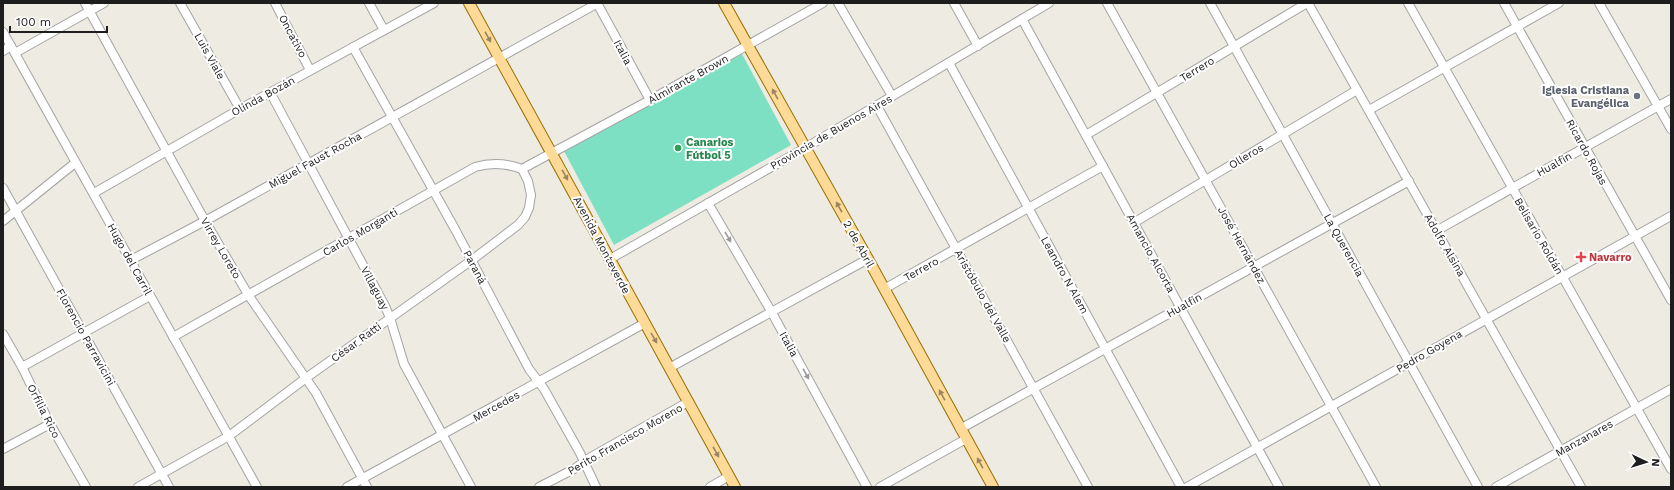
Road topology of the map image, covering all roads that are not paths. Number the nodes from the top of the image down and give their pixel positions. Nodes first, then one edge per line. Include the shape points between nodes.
1 (85, 3) edge
2 (104, 3) edge
3 (180, 3) edge
4 (275, 3) edge
5 (369, 3) edge
6 (434, 3) edge
7 (469, 3) edge
8 (597, 3) edge
9 (724, 3) edge
10 (823, 3) edge
11 (838, 3) edge
12 (954, 3) edge
13 (1049, 3) edge
14 (1107, 3) edge
15 (1210, 3) edge
16 (1308, 3) edge
17 (1408, 3) edge
18 (1504, 3) edge
19 (1559, 3) edge
20 (1599, 3) edge
21 (90, 11) junction
22 (1022, 19) junction
23 (1517, 26) junction
24 (384, 30) junction
25 (3, 32) edge
26 (748, 45) junction
27 (978, 46) junction
28 (353, 47) junction
29 (1234, 47) junction
30 (13, 50) junction
31 (3, 51) edge
32 (499, 58) junction
33 (949, 63) junction
34 (1445, 68) junction
35 (310, 70) junction
36 (1358, 90) junction
37 (270, 92) junction
38 (1157, 93) junction
39 (892, 96) junction
40 (1671, 99) edge
41 (650, 100) junction
42 (877, 106) junction
43 (1658, 106) junction
44 (240, 109) junction
45 (1369, 110) junction
46 (391, 118) junction
47 (1671, 128) edge
48 (1284, 134) junction
49 (1086, 135) junction
50 (1585, 147) junction
51 (805, 148) junction
52 (167, 151) junction
53 (553, 153) junction
54 (75, 163) junction
55 (308, 164) junction
56 (1103, 166) junction
57 (522, 168) junction
58 (1206, 180) junction
59 (1409, 181) junction
60 (1512, 187) junction
61 (3, 188) edge
62 (433, 191) junction
63 (94, 193) junction
64 (708, 203) junction
65 (1028, 209) junction
66 (16, 211) junction
67 (1671, 216) edge
68 (3, 221) edge
69 (205, 221) junction
70 (1135, 222) junction
71 (1332, 223) junction
72 (1436, 230) junction
73 (1635, 236) junction
74 (349, 239) junction
75 (957, 249) junction
76 (610, 259) junction
77 (868, 259) junction
78 (130, 260) junction
79 (472, 260) junction
80 (1254, 266) junction
81 (1562, 277) junction
82 (884, 289) junction
83 (150, 296) junction
84 (249, 296) junction
85 (1671, 300) edge
86 (1180, 307) junction
87 (771, 311) junction
88 (390, 318) junction
89 (1487, 318) junction
90 (645, 323) junction
91 (84, 333) junction
92 (3, 334) edge
93 (173, 337) junction
94 (1106, 348) junction
95 (1410, 363) junction
96 (22, 367) junction
97 (671, 367) junction
98 (306, 378) junction
99 (539, 382) junction
100 (1033, 389) junction
101 (1671, 389) edge
102 (688, 402) junction
103 (1332, 406) junction
104 (1637, 408) junction
105 (50, 424) junction
106 (960, 429) junction
107 (442, 435) junction
108 (229, 436) junction
109 (966, 439) junction
110 (1258, 448) junction
111 (3, 449) edge
112 (1561, 451) junction
113 (584, 462) junction
114 (1671, 469) edge
115 (162, 474) junction
116 (729, 476) junction
117 (362, 478) junction
118 (86, 487) edge
119 (138, 487) edge
120 (169, 487) edge
121 (257, 487) edge
122 (347, 487) edge
123 (367, 487) edge
124 (471, 487) edge
125 (539, 487) edge
126 (596, 487) edge
127 (710, 487) edge
128 (736, 487) edge
129 (867, 487) edge
130 (880, 487) edge
131 (993, 487) edge
132 (1088, 487) edge
133 (1181, 487) edge
134 (1187, 487) edge
135 (1279, 487) edge
136 (1376, 487) edge
137 (1478, 487) edge
138 (1496, 487) edge
139 (1581, 487) edge

1 - 21 street, Virrey Loreto
2 - 21 street
3 - 44 street, Luis Viale
4 - 35 street, Oncativo
5 - 24 street
6 - 24 street, Olinda Bozán
7 -> 32 main road, Avenida Monteverde
8 - 32 street, Miguel Faust Rocha
8 - 41 street, Italia
9 - 26 main road, 2 de Abril
10 - 26 street, Almirante Brown
11 - 39 street
12 - 27 street
13 - 22 street, Provincia de Buenos Aires
14 - 38 street, José Hernández
15 - 29 street, La Querencia
16 - 29 street, Terrero
16 - 36 street, Adolfo Alsina
17 - 34 street, Belisario Roldán
18 - 23 street, Ricardo Rojas
19 - 23 street
20 - 43 street
21 - 30 street
21 - 52 street, Virrey Loreto
22 - 27 street, Provincia de Buenos Aires
22 - 49 street, Amancio Alcorta
23 - 34 street
23 - 50 street, Ricardo Rojas
24 - 28 street, Olinda Bozán
25 - 30 street, Hugo del Carril
26 - 41 street, Almirante Brown
51 -> 26 main road, 2 de Abril
27 - 33 street, Provincia de Buenos Aires
28 - 35 street, Olinda Bozán
28 - 46 street, Paraná
29 - 38 street, Terrero
29 - 48 street, La Querencia
30 - 31 street
30 - 54 street, Hugo del Carril
32 - 46 street, Miguel Faust Rocha
32 - 53 main road, Avenida Monteverde
33 - 39 street, Provincia de Buenos Aires
33 - 65 street, Leandro N Alem
34 - 45 street
34 - 60 street, Belisario Roldán
35 - 37 street, Olinda Bozán
36 - 45 street, Adolfo Alsina
36 - 48 street, Olleros
37 - 44 street, Olinda Bozán
37 - 55 street, Villaguay
38 - 49 street, Terrero
38 - 58 street, José Hernández
39 - 42 street, Provincia de Buenos Aires
40 - 43 street, Hualfin
41 - 53 street, Almirante Brown
42 - 51 street, Provincia de Buenos Aires
42 - 75 street, Aristóbulo del Valle
43 - 47 street
43 - 50 street, Hualfin
44 - 52 street, Olinda Bozán
45 - 59 street, Adolfo Alsina
46 - 55 street, Miguel Faust Rocha
46 - 62 street, Paraná
48 - 58 street, Olleros
48 - 71 street, La Querencia
49 - 56 street, Amancio Alcorta
50 - 60 street, Hualfin
50 - 73 street, Ricardo Rojas
51 - 64 street, Provincia de Buenos Aires
77 -> 51 main road, 2 de Abril
52 - 63 street, Olinda Bozán
52 - 69 street, Virrey Loreto
53 - 57 street
53 -> 76 main road, Avenida Monteverde
54 - 63 street, Hugo del Carril
54 - 66 street
55 - 69 street, Miguel Faust Rocha
55 - 74 street, Villaguay
56 - 65 street, Terrero
56 - 70 street, Amancio Alcorta
57 - 62 street, Carlos Morganti via 499,163 486,164 475,167
57 - 79 street, César Ratti via 531,195 525,217
58 - 70 street, Olleros
58 - 80 street, José Hernández
59 - 71 street, Hualfin
59 - 72 street, Adolfo Alsina
60 - 72 street, Hualfin
60 - 81 street, Belisario Roldán
61 - 66 street, Florencio Parravicini
62 - 74 street, Carlos Morganti
62 - 79 street, Paraná
63 - 78 street, Hugo del Carril
64 - 76 street, Provincia de Buenos Aires
64 -> 87 street, Italia
65 - 75 street, Terrero
65 - 94 street, Leandro N Alem
66 - 68 street
66 - 91 street, Florencio Parravicini
67 - 73 street, Pedro Goyena
69 - 78 street, Miguel Faust Rocha
69 - 84 street, Virrey Loreto
70 - 86 street, Amancio Alcorta
71 - 80 street, Hualfin
71 - 95 street, La Querencia
72 - 89 street, Adolfo Alsina
73 - 81 street, Pedro Goyena
73 - 85 street, Ricardo Rojas
74 - 84 street, Carlos Morganti
74 - 88 street, Villaguay
75 - 82 street, Terrero
75 - 100 street, Aristóbulo del Valle
76 - 90 main road, Avenida Monteverde
77 - 82 main road, 2 de Abril
77 - 87 street
78 - 83 street, Hugo del Carril
79 - 88 street, César Ratti
79 - 99 street, Paraná via 529,369
80 - 86 street, Hualfin
80 - 103 street, José Hernández
81 - 89 street, Pedro Goyena
81 - 104 street, Belisario Roldán
106 -> 82 main road, 2 de Abril
83 - 91 street
83 - 93 street, Hugo del Carril
84 - 93 street, Carlos Morganti
84 - 98 street, Virrey Loreto
86 - 94 street, Hualfin
86 - 110 street, Amancio Alcorta
87 - 97 street
87 -> 129 street, Italia
88 - 98 street, César Ratti
88 - 107 street, Villaguay via 404,364
89 - 95 street, Pedro Goyena
89 - 112 street, Adolfo Alsina
90 -> 97 main road, Avenida Monteverde
90 - 99 street, Mercedes
91 - 96 street
91 - 115 street, Florencio Parravicini
92 - 96 street, Orfilia Rico
93 - 108 street, Hugo del Carril
94 - 100 street, Hualfin
94 - 133 street, Leandro N Alem
95 - 103 street, Pedro Goyena
95 - 137 street, La Querencia
96 - 105 street, Orfilia Rico
97 - 102 main road, Avenida Monteverde
98 - 108 street, César Ratti
98 - 117 street, Virrey Loreto
99 - 107 street, Mercedes
99 - 113 street, Paraná
100 - 106 street, Hualfin
100 - 132 street, Aristóbulo del Valle
101 - 104 street, Manzanares
102 - 113 street, Perito Francisco Moreno
102 -> 116 main road, Avenida Monteverde
103 - 110 street, Pedro Goyena
103 - 136 street, José Hernández
104 - 112 street, Manzanares
104 - 114 street, Belisario Roldán
105 - 111 street
105 - 118 street, Orfilia Rico
106 - 109 main road, 2 de Abril
107 - 117 street, Mercedes
107 - 124 street, Villaguay
108 - 115 street, César Ratti
108 - 121 street, Hugo del Carril
109 - 130 street
131 -> 109 main road, 2 de Abril
110 - 134 street, Pedro Goyena
110 - 135 street, Amancio Alcorta
112 - 138 street, Manzanares
112 - 139 street, Adolfo Alsina
113 - 125 street, Perito Francisco Moreno
113 - 126 street, Paraná
115 - 119 street, César Ratti
115 - 120 street, Florencio Parravicini
116 - 127 street
116 - 128 main road, Avenida Monteverde
117 - 122 street, Mercedes
117 - 123 street, Virrey Loreto

